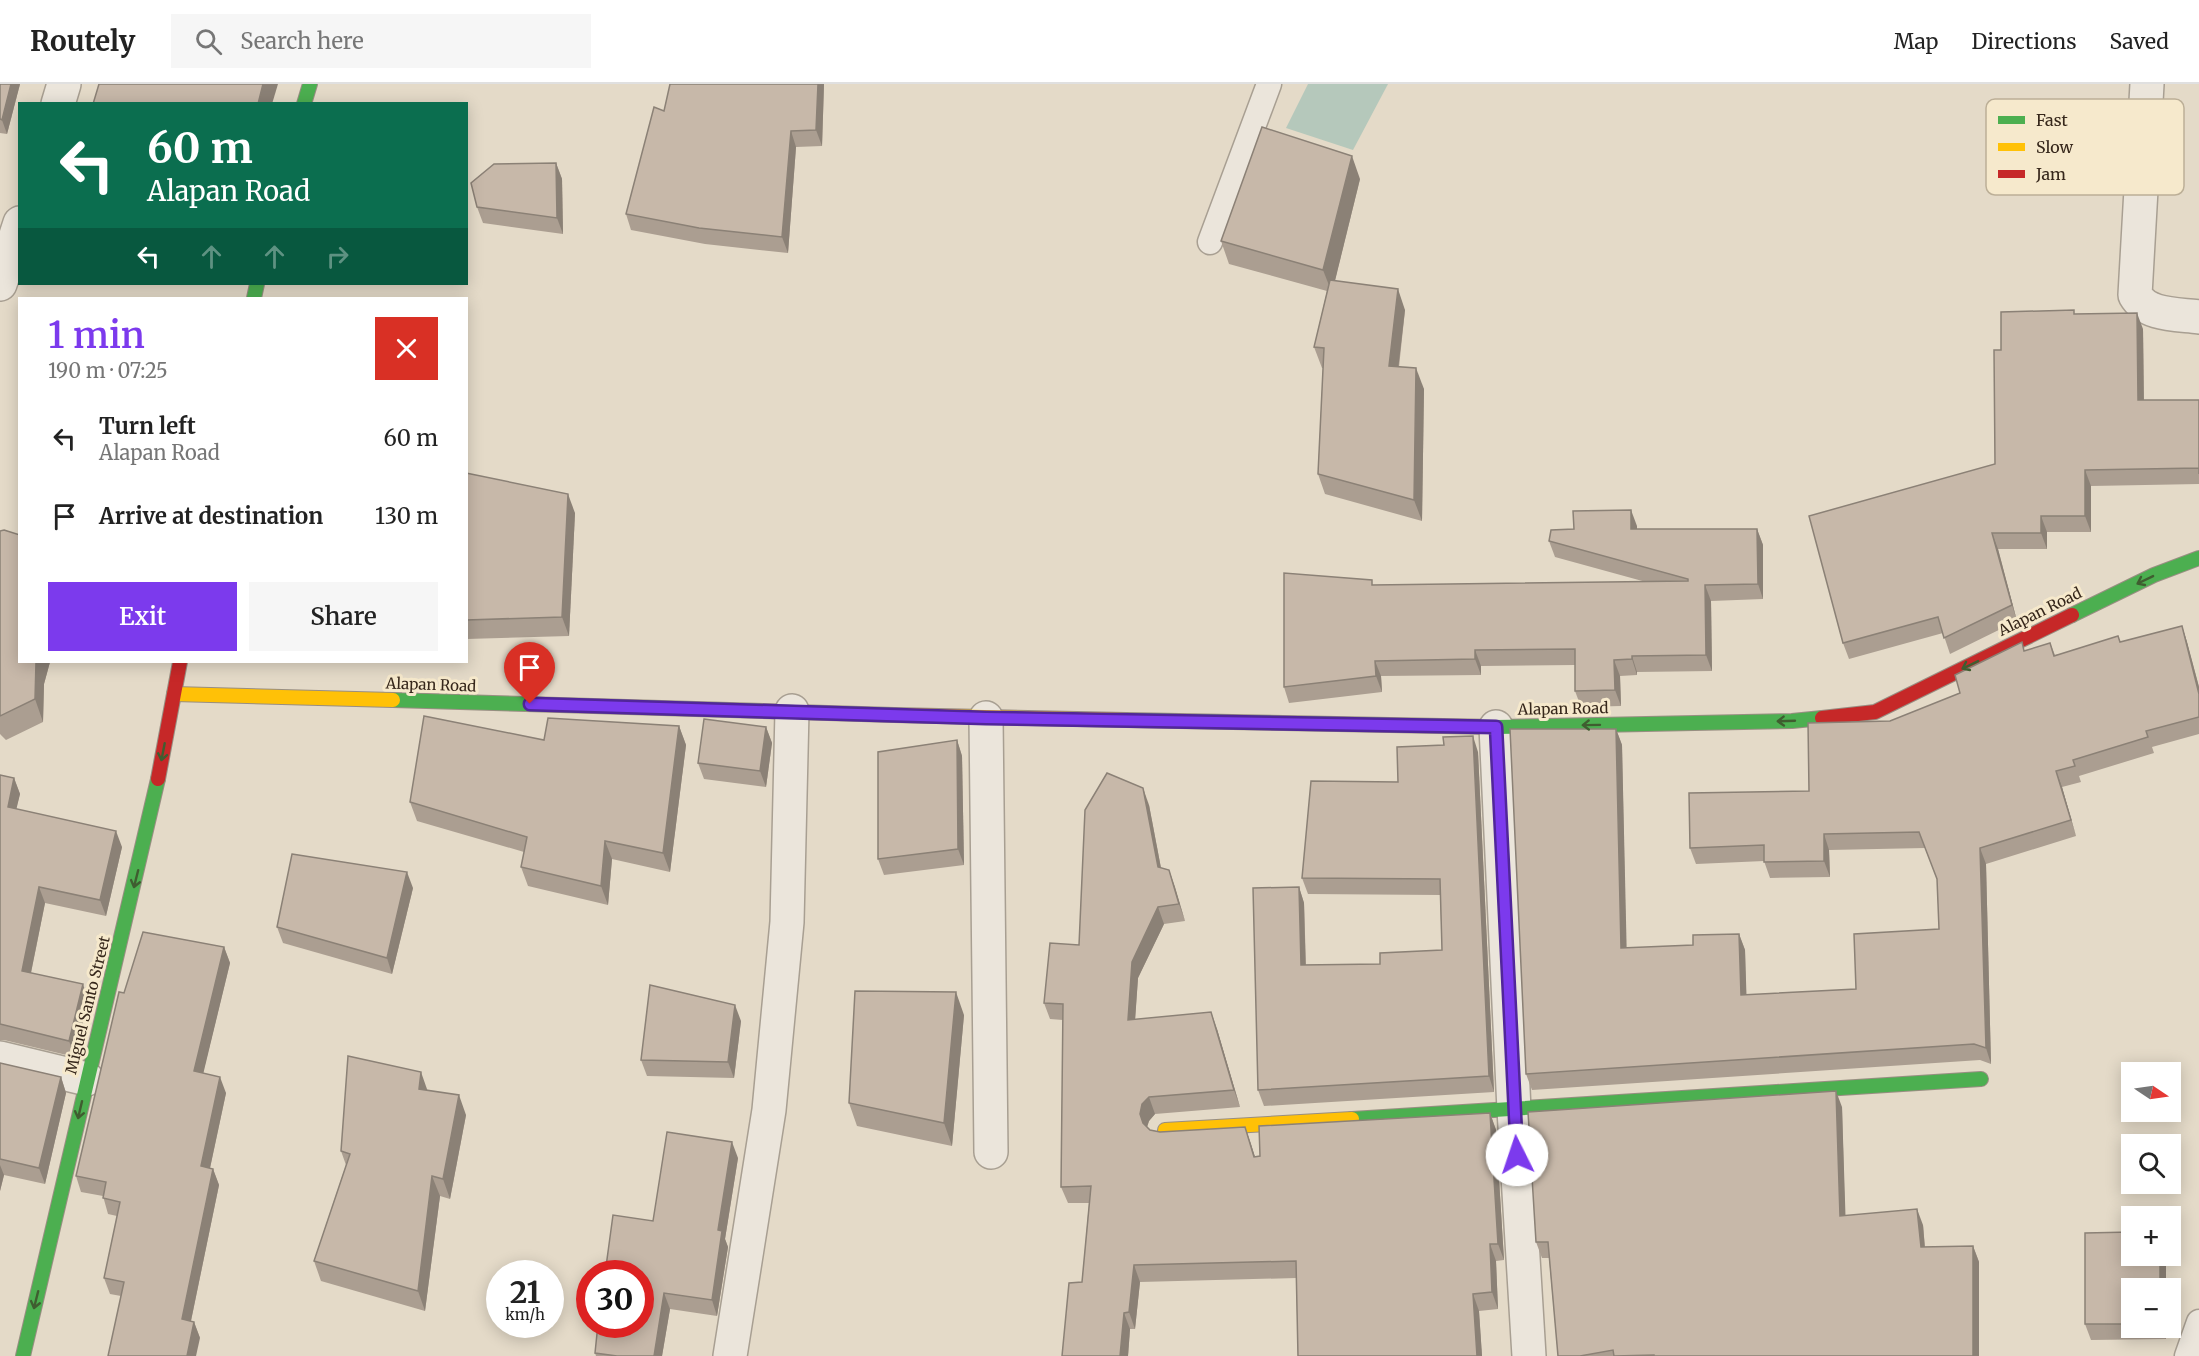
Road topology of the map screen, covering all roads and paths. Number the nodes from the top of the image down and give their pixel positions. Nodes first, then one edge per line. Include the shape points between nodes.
1 (310, 84) edge
2 (1269, 84) edge
3 (2147, 84) edge
4 (2146, 99) edge
5 (305, 102) edge
6 (2141, 195) edge
7 (18, 228) edge
8 (1210, 242) dead end
9 (1, 275) edge
10 (2199, 317) edge
11 (2199, 558) edge
12 (180, 663) edge
13 (174, 694) junction
14 (792, 711) junction
15 (986, 718) junction
16 (1496, 727) junction
17 (0, 1058) edge
18 (87, 1079) junction
19 (1981, 1079) dead end
20 (1514, 1110) junction
21 (1164, 1130) edge
22 (991, 1152) dead end
23 (2199, 1322) edge
24 (23, 1356) edge
25 (730, 1356) edge
26 (1529, 1356) edge
27 (2187, 1356) edge

1 - 5 street
2 - 8 lane
3 - 4 street
6 - 10 street via 2135,295 2149,309
7 - 9 street
11 -> 16 street, Alapan Road via 2154,575 1875,712 1792,722
12 - 13 street, Miguel Santo Street
13 - 14 street, Alapan Road
13 -> 18 street, Miguel Santo Street via 150,823
14 - 15 street, Alapan Road
14 - 25 street via 787,922 769,1110
15 - 16 street, Alapan Road
15 - 22 street
16 - 20 street
17 - 18 street
18 -> 24 street, Miguel Santo Street
19 - 20 street
20 - 21 street
20 - 26 street
23 - 27 lane

